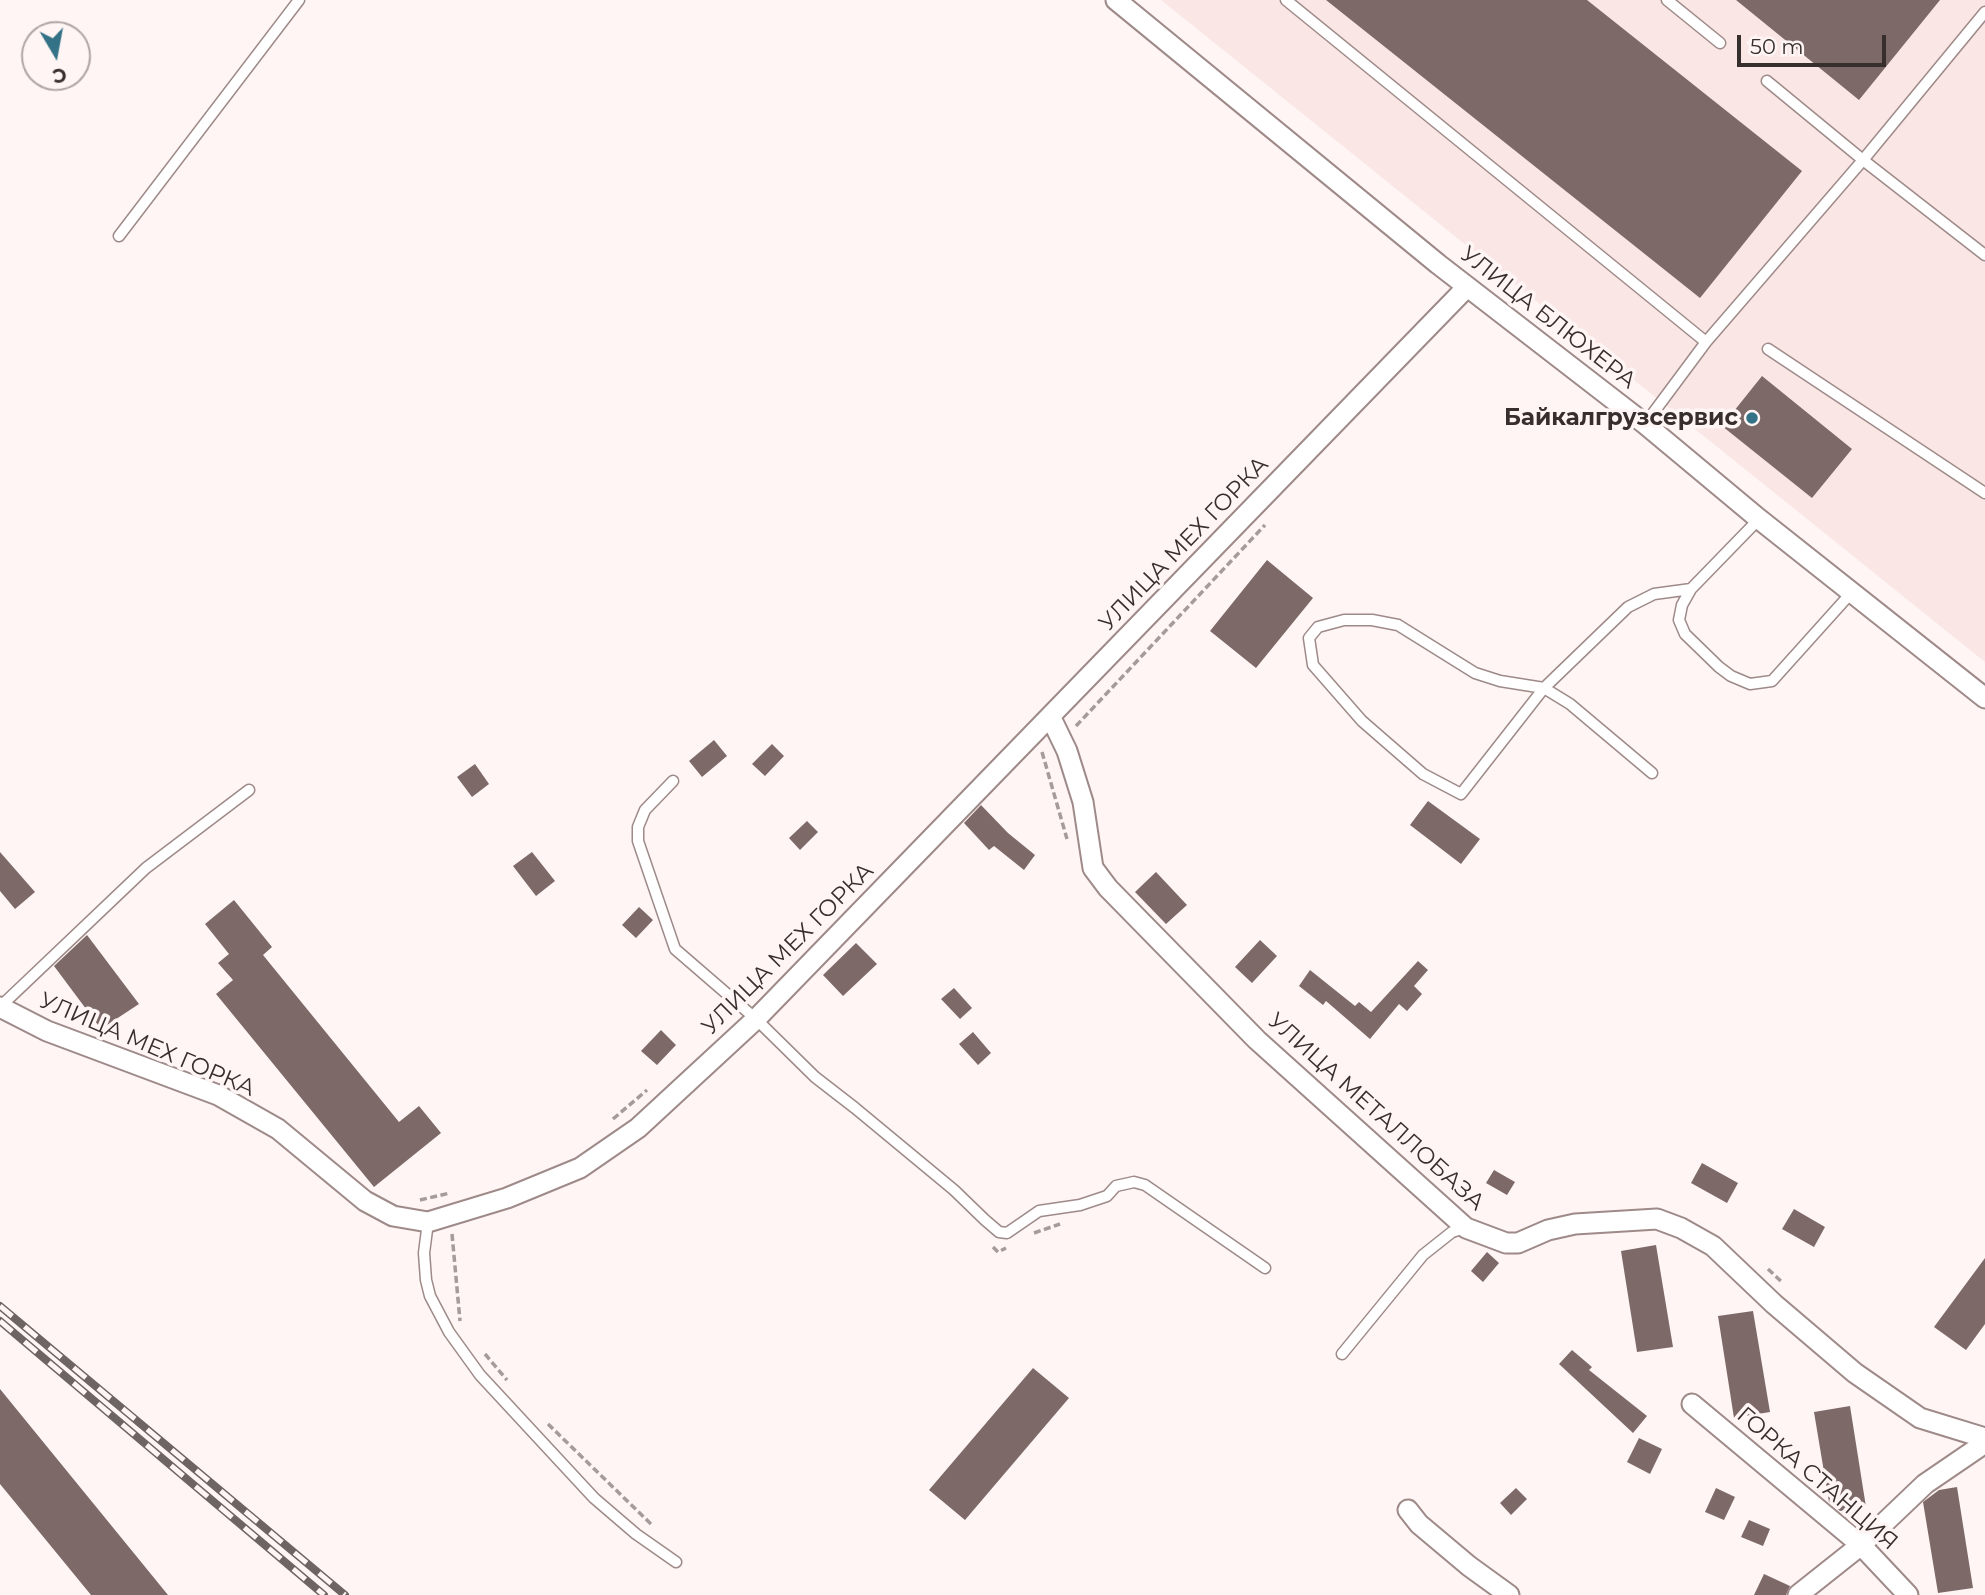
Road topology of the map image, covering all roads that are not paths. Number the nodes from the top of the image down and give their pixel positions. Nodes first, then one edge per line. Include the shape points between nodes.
1 (299, 0) edge
2 (1116, 0) edge
3 (1286, 0) edge
4 (1667, 0) edge
5 (1985, 12) edge
6 (1720, 43) dead end
7 (1767, 80) dead end
8 (1863, 160) junction
9 (119, 236) dead end
10 (1985, 255) edge
11 (1467, 287) junction
12 (1706, 342) junction
13 (1768, 349) dead end
14 (1646, 424) junction
15 (1985, 493) edge
16 (1759, 519) junction
17 (1692, 589) junction
18 (1852, 592) junction
19 (1544, 688) junction
20 (1985, 698) edge
21 (1055, 726) junction
22 (1652, 773) dead end
23 (673, 781) dead end
24 (249, 790) dead end
25 (0, 1007) edge
26 (756, 1019) junction
27 (428, 1222) junction
28 (1466, 1228) junction
29 (1265, 1268) dead end
30 (1342, 1354) dead end
31 (1692, 1404) dead end
32 (1985, 1438) edge
33 (1985, 1443) edge
34 (1408, 1510) dead end
35 (1861, 1545) junction
36 (676, 1562) dead end
37 (1509, 1595) edge
38 (1798, 1595) edge
39 (1908, 1595) edge

1 - 9 lane
2 - 11 street, УЛИЦА БЛЮХЕРА
3 - 12 lane
4 - 6 lane
5 - 8 lane
7 - 8 lane
8 - 10 lane
8 - 12 lane
11 - 14 street, УЛИЦА БЛЮХЕРА
11 - 21 street, УЛИЦА МЕХ ГОРКА
12 - 14 lane
13 - 15 lane
14 - 16 street, УЛИЦА БЛЮХЕРА
16 - 17 lane
16 - 18 street, УЛИЦА БЛЮХЕРА
17 - 18 lane via 1680,612 1685,634 1719,667 1750,684 1772,681
17 - 19 lane via 1654,594 1628,607
18 - 20 street, УЛИЦА БЛЮХЕРА
19 - 19 lane via 1475,673 1398,625 1344,620 1318,627 1309,638 1313,665 1362,721 1423,774 1461,794
19 - 22 lane via 1570,704
21 - 26 street, УЛИЦА МЕХ ГОРКА
21 - 28 street, УЛИЦА МЕТАЛЛОБАЗА via 1083,802 1093,869 1108,888 1257,1040
23 - 26 lane via 645,810 638,827 655,893 675,948
24 - 25 lane via 146,869
25 - 27 street, УЛИЦА МЕХ ГОРКА via 47,1031 218,1095 278,1129 365,1201 393,1216
26 - 27 street, УЛИЦА МЕХ ГОРКА via 638,1128 580,1168 507,1198
26 - 29 lane via 815,1077 999,1232 1007,1233 1039,1211 1080,1205 1134,1182 1146,1185
27 - 36 lane via 424,1253 430,1296 480,1375 594,1498
28 - 30 lane via 1452,1232 1423,1255
28 - 32 street, УЛИЦА МЕТАЛЛОБАЗА via 1506,1243 1575,1224 1657,1219 1681,1228 1713,1247 1855,1373 1920,1418
31 - 35 street, ГОРКА СТАНЦИЯ
33 - 35 street via 1925,1483
34 - 37 street
35 - 38 street
35 - 39 street, ГОРКА СТАНЦИЯ

